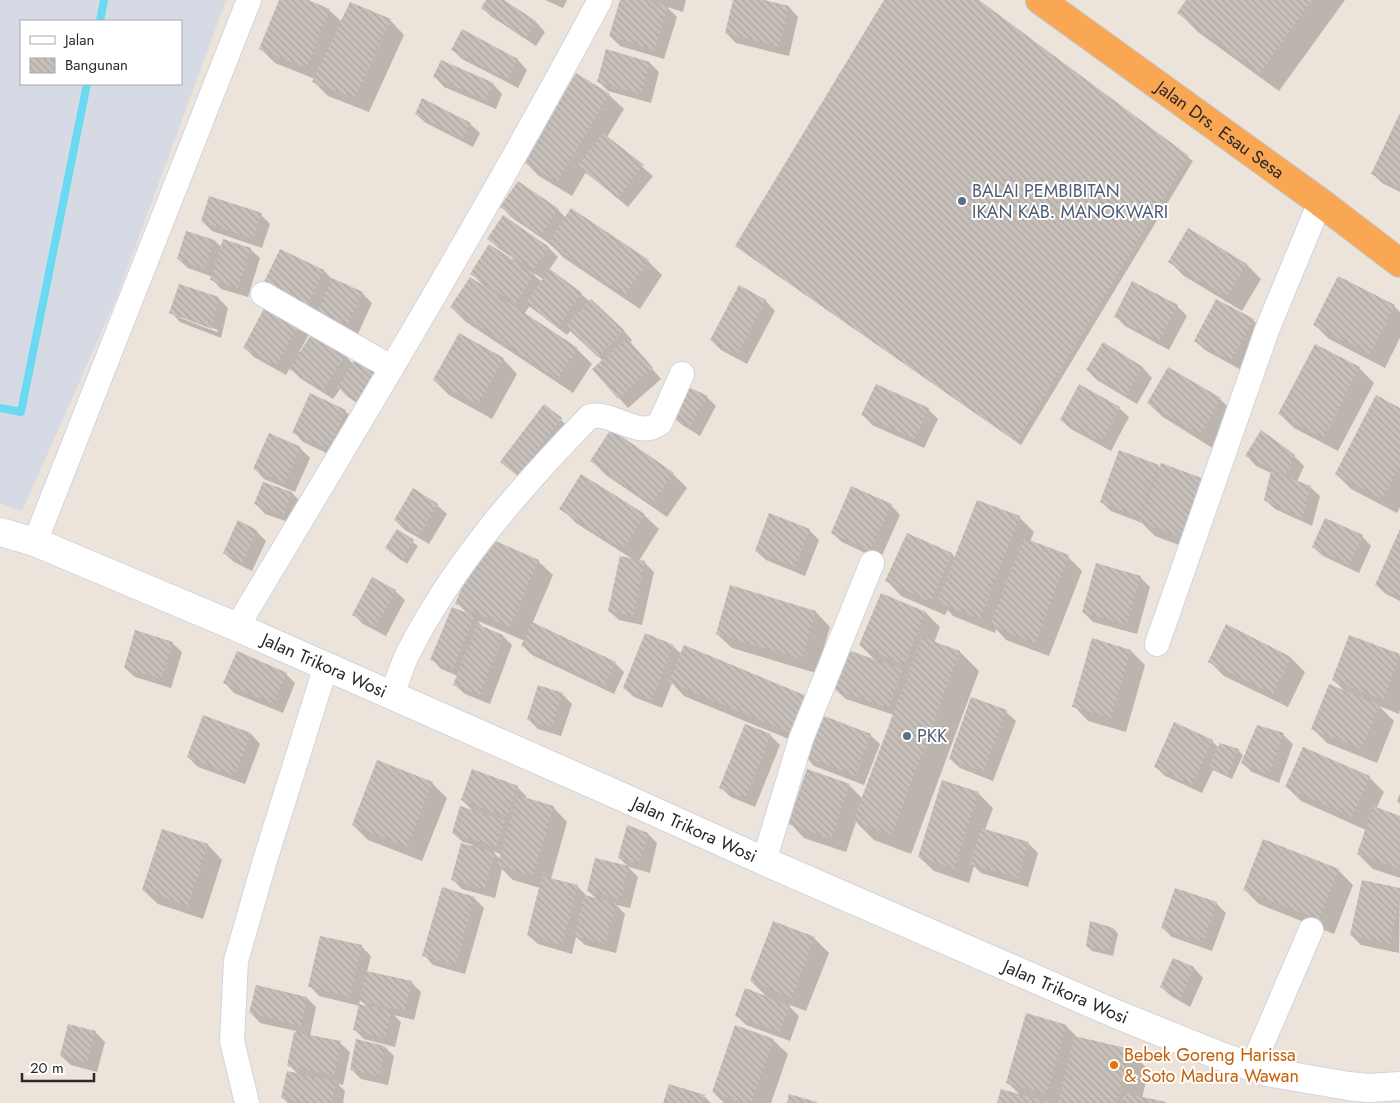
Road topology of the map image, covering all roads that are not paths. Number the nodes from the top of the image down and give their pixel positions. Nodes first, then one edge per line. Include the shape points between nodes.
1 (249, 0) edge
2 (600, 0) edge
3 (1040, 0) edge
4 (1320, 202) junction
5 (1400, 262) edge
6 (263, 294) dead end
7 (392, 368) junction
8 (682, 374) dead end
9 (0, 532) edge
10 (35, 542) junction
11 (872, 563) dead end
12 (237, 627) junction
13 (1157, 644) dead end
14 (326, 666) junction
15 (392, 695) junction
16 (764, 861) junction
17 (1311, 930) dead end
18 (1252, 1067) junction
19 (1400, 1086) edge
20 (247, 1103) edge

1 - 10 street
2 - 7 street
3 - 4 highway, Jalan Drs. Esau Sesa
4 - 5 highway, Jalan Drs. Esau Sesa
4 - 13 street via 1267,330
6 - 7 street
7 - 12 street
8 - 15 street via 660,423 650,429 637,428 600,414 590,416 509,503 451,581 406,657
9 - 10 street, Jalan Trikora Wosi
10 - 12 street, Jalan Trikora Wosi
11 - 16 street via 800,739
12 - 14 street, Jalan Trikora Wosi
14 - 15 street, Jalan Trikora Wosi
14 - 20 street via 236,961 232,1041
15 - 16 street, Jalan Trikora Wosi
16 - 18 street, Jalan Trikora Wosi via 1116,1014
17 - 18 street
18 - 19 street, Jalan Trikora Wosi via 1284,1076 1348,1086

